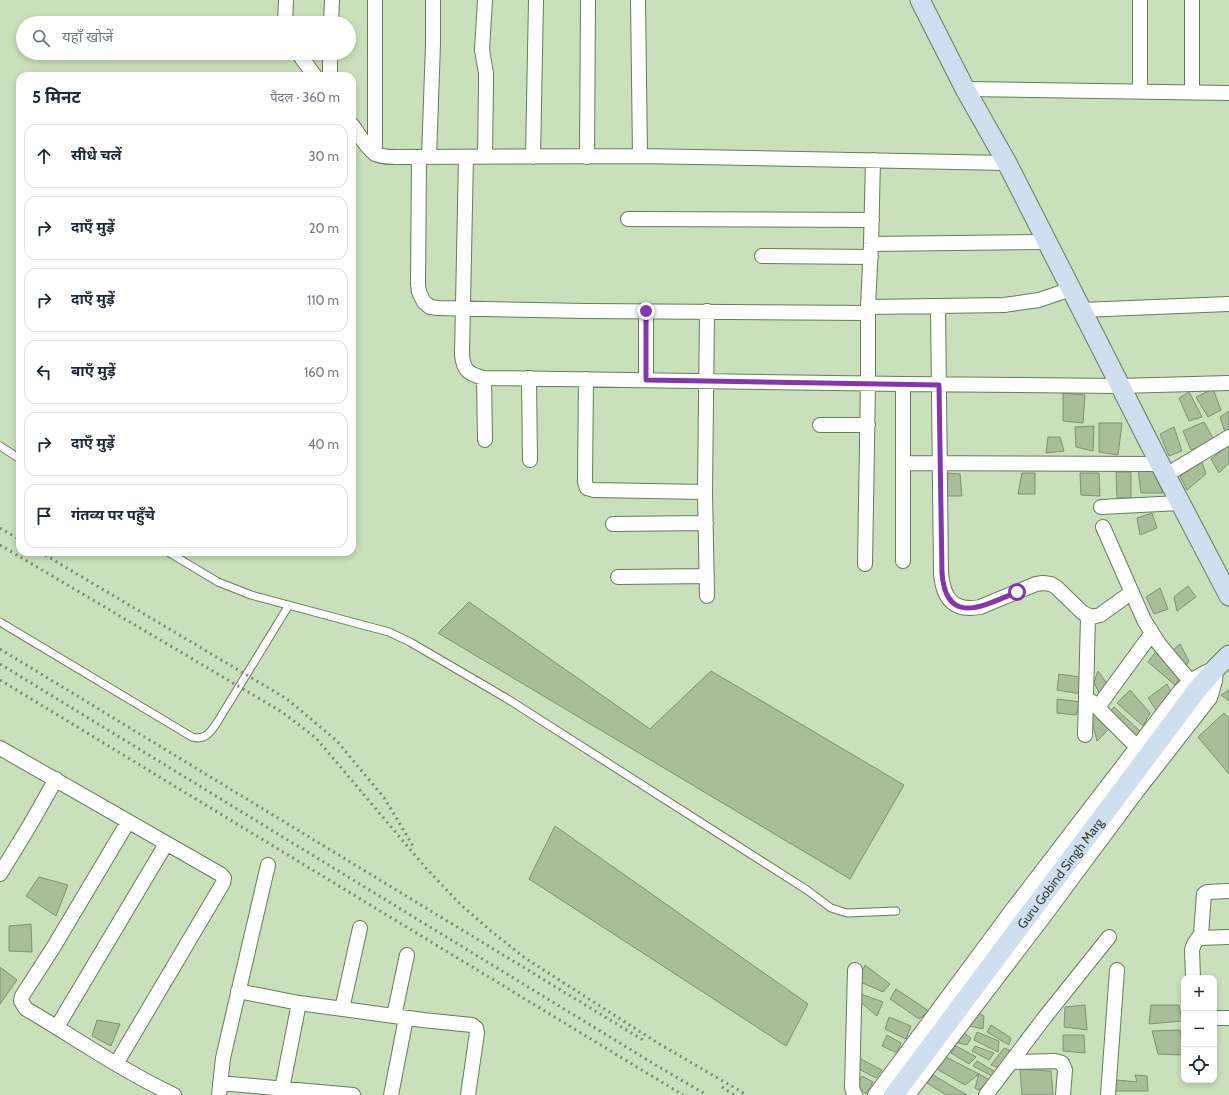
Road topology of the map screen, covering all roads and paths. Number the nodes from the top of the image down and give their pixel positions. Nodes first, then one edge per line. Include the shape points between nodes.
1 (286, 0) edge
2 (332, 0) edge
3 (375, 0) edge
4 (433, 0) edge
5 (484, 0) edge
6 (536, 0) edge
7 (588, 0) edge
8 (638, 0) edge
9 (920, 0) edge
10 (1140, 0) edge
11 (1192, 0) edge
12 (285, 16) edge
13 (331, 16) edge
14 (303, 60) edge
15 (330, 60) edge
16 (313, 72) edge
17 (330, 72) edge
18 (965, 89) junction
19 (1140, 92) junction
20 (1192, 92) junction
21 (1229, 93) edge
22 (356, 130) edge
23 (375, 154) junction
24 (640, 156) junction
25 (424, 157) junction
26 (466, 157) junction
27 (485, 157) junction
28 (533, 157) junction
29 (587, 157) junction
30 (873, 160) junction
31 (1007, 163) junction
32 (628, 219) dead end
33 (872, 220) junction
34 (1047, 242) junction
35 (871, 251) junction
36 (762, 256) dead end
37 (1071, 289) junction
38 (1229, 304) edge
39 (938, 306) junction
40 (463, 309) junction
41 (868, 310) junction
42 (1081, 310) junction
43 (646, 311) junction
44 (707, 312) junction
45 (484, 378) junction
46 (529, 378) junction
47 (586, 379) junction
48 (646, 380) junction
49 (706, 381) junction
50 (868, 383) junction
51 (1229, 383) edge
52 (903, 384) junction
53 (939, 385) junction
54 (1120, 386) junction
55 (820, 425) dead end
56 (868, 425) junction
57 (1229, 437) edge
58 (485, 440) dead end
59 (0, 446) edge
60 (16, 456) edge
61 (530, 460) dead end
62 (903, 463) junction
63 (940, 463) junction
64 (1163, 470) junction
65 (705, 492) junction
66 (1180, 503) junction
67 (1101, 507) dead end
68 (706, 523) junction
69 (614, 524) dead end
70 (1103, 527) dead end
71 (175, 556) edge
72 (903, 561) dead end
73 (865, 564) dead end
74 (707, 576) junction
75 (618, 577) dead end
76 (1132, 592) junction
77 (707, 596) dead end
78 (1229, 596) edge
79 (289, 605) junction
80 (1088, 617) junction
81 (0, 622) edge
82 (1152, 633) junction
83 (1222, 661) edge
84 (1193, 686) junction
85 (1086, 696) junction
86 (1098, 707) junction
87 (1086, 735) dead end
88 (1137, 747) junction
89 (0, 748) edge
90 (56, 779) junction
91 (128, 822) junction
92 (166, 844) junction
93 (268, 866) dead end
94 (0, 874) edge
95 (1229, 891) edge
96 (896, 911) dead end
97 (360, 928) dead end
98 (1109, 937) dead end
99 (1199, 938) junction
100 (1229, 938) edge
101 (407, 955) dead end
102 (855, 970) dead end
103 (1116, 970) dead end
104 (1193, 975) edge
105 (238, 991) junction
106 (299, 1003) junction
107 (342, 1009) junction
108 (400, 1017) junction
109 (1217, 1018) edge
110 (1229, 1018) edge
111 (57, 1028) junction
112 (1011, 1062) junction
113 (116, 1064) junction
114 (220, 1089) edge
115 (282, 1089) junction
116 (316, 1094) edge
117 (174, 1095) edge
118 (353, 1095) edge
119 (391, 1095) edge
120 (468, 1095) edge
121 (855, 1095) edge
122 (875, 1095) edge
123 (894, 1095) edge
124 (908, 1095) edge
125 (986, 1095) edge
126 (1063, 1095) edge
127 (1108, 1095) edge

1 - 12 street
2 - 13 street
3 - 23 street
4 - 25 street via 433,44
5 - 27 street via 482,50 486,73
6 - 28 street
7 - 29 street
8 - 24 street
9 - 18 street
10 - 19 street
11 - 20 street
14 - 16 street
15 - 17 street
18 - 19 street
18 - 31 street
19 - 20 street
20 - 21 street
22 - 23 street
23 - 25 street
24 - 29 street
24 - 30 street
25 - 26 street
25 - 40 street via 419,292 430,307
26 - 27 street
26 - 40 street
27 - 28 street
28 - 29 street
30 - 31 street
30 - 33 street
31 - 34 street
32 - 33 street
33 - 35 street
34 - 35 street
34 - 37 street
35 - 36 street
35 - 41 street
37 - 39 street via 1039,300 1020,303
37 - 42 street
38 - 42 street
39 - 41 street
39 - 53 street
40 - 43 street
40 - 45 street via 463,362 470,373
41 - 44 street
41 - 50 street
42 - 54 street
43 - 44 street
43 - 48 street
44 - 49 street
45 - 46 street
45 - 58 street
46 - 47 street
46 - 61 street
47 - 48 street
47 - 65 street via 587,488
48 - 49 street
49 - 50 street
49 - 65 street
50 - 52 street
50 - 56 street
51 - 54 street
52 - 53 street
52 - 62 street
53 - 54 street
53 - 63 street
54 - 64 street
55 - 56 street
56 - 73 street
57 - 64 street
59 - 60 lane
62 - 63 street
62 - 72 street
63 - 64 street
63 - 80 street via 942,577 947,597 963,608 976,608 1036,584 1051,584
64 - 66 street
65 - 68 street
66 - 67 street
66 - 78 street
68 - 69 street
68 - 74 street
70 - 76 street
71 - 79 lane via 218,582 251,595
74 - 75 street
74 - 77 street
76 - 80 street via 1100,615
76 - 82 street
79 - 81 lane via 218,721 210,732 198,738 192,737
79 - 96 lane via 389,632 410,642 506,698 807,890 831,908 847,914
80 - 85 street
82 - 84 street
82 - 86 street
83 - 84 street, Guru Gobind Singh Marg
83 - 124 street via 1210,698
84 - 88 street via 1180,691
84 - 123 street, Guru Gobind Singh Marg
85 - 86 street
85 - 87 street
86 - 88 street
88 - 122 street
89 - 90 street
90 - 91 street
90 - 94 street
91 - 92 street
91 - 111 street via 21,998 26,1009
92 - 111 street
92 - 113 street via 220,874 224,880
93 - 105 street
95 - 99 street via 1204,894
97 - 107 street
98 - 112 street
99 - 100 street
99 - 104 street via 1192,946
101 - 108 street
102 - 121 street via 852,1086
103 - 127 street
105 - 106 street
105 - 114 street via 223,1058
106 - 107 street
106 - 115 street
107 - 108 street
108 - 119 street
108 - 120 street via 472,1025 476,1028
109 - 110 street
111 - 113 street
112 - 125 street
112 - 126 street via 1062,1063 1065,1070
113 - 117 street
114 - 115 street
115 - 116 street
116 - 118 street

